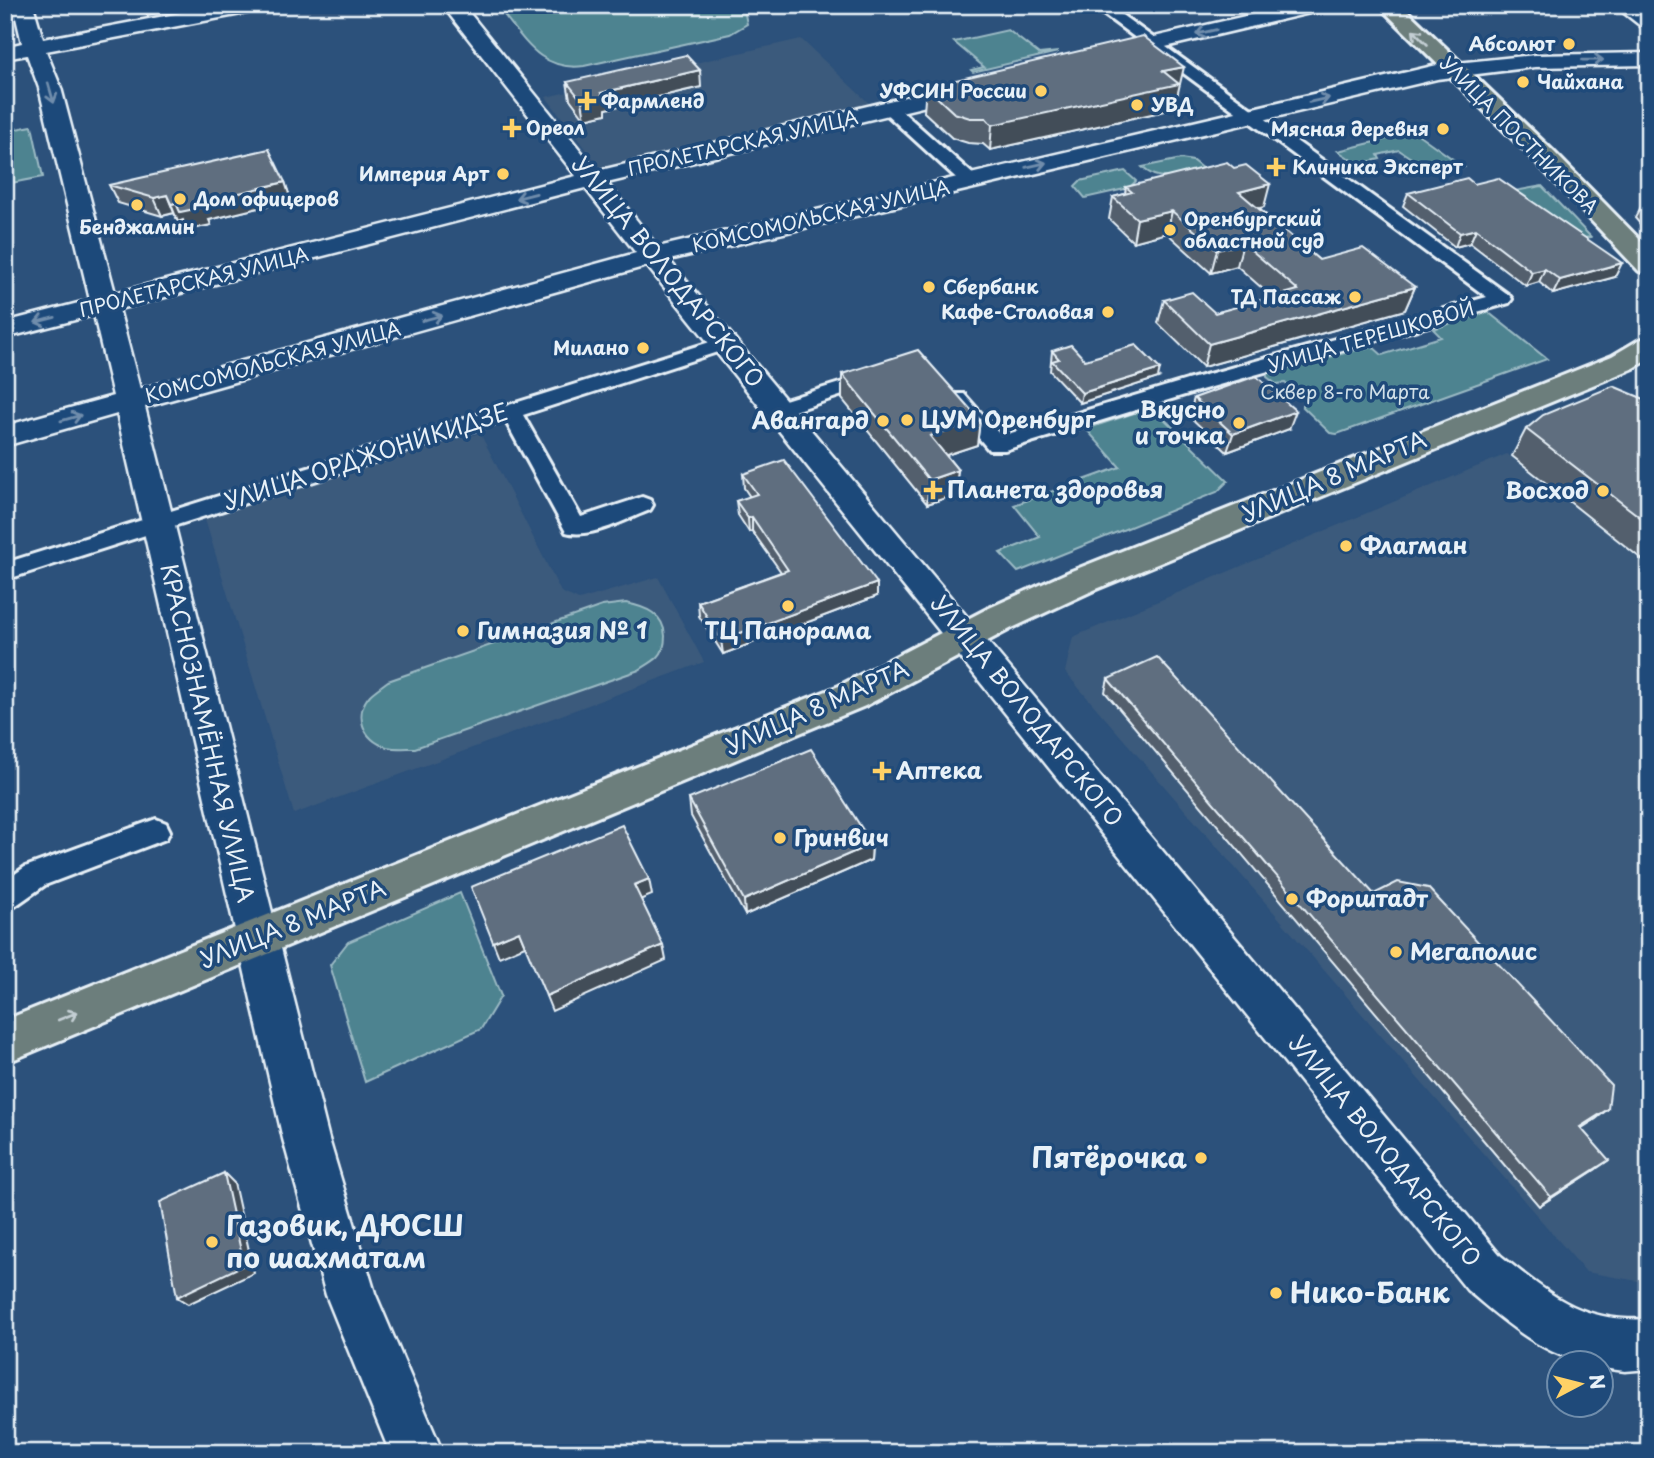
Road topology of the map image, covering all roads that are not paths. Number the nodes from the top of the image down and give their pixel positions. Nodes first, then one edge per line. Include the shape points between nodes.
1 (23, 5) edge
2 (257, 5) edge
3 (452, 5) edge
4 (1098, 5) edge
5 (1321, 5) edge
6 (1388, 5) edge
7 (1624, 5) edge
8 (1649, 23) edge
9 (1154, 44) junction
10 (34, 47) junction
11 (5, 53) edge
12 (1649, 59) edge
13 (1088, 60) edge
14 (1452, 69) junction
15 (997, 81) edge
16 (890, 108) junction
17 (1253, 115) junction
18 (592, 179) junction
19 (970, 181) junction
20 (653, 257) junction
21 (1649, 265) edge
22 (105, 305) junction
23 (5, 330) edge
24 (726, 343) junction
25 (1640, 355) edge
26 (900, 370) edge
27 (943, 383) edge
28 (129, 401) junction
29 (779, 409) junction
30 (510, 411) junction
31 (5, 436) edge
32 (642, 505) dead end
33 (158, 525) junction
34 (5, 572) edge
35 (964, 635) junction
36 (156, 831) dead end
37 (5, 897) edge
38 (256, 939) junction
39 (5, 1042) edge
40 (1649, 1344) edge
41 (417, 1453) edge

1 - 10 main road, КРАСНОЗНАМЁННАЯ УЛИЦА
2 - 10 main road
3 - 18 main road, УЛИЦА ВОЛОДАРСКОГО
4 - 9 street
5 -> 9 main road
14 -> 6 main road, УЛИЦА ПОСТНИКОВА
7 - 8 main road
9 - 13 main road
9 - 17 street
10 - 11 main road
10 -> 22 main road, КРАСНОЗНАМЁННАЯ УЛИЦА via 50,88
14 -> 12 main road, КОМСОМОЛЬСКАЯ УЛИЦА via 1535,61
17 -> 14 main road, КОМСОМОЛЬСКАЯ УЛИЦА
14 - 21 main road, УЛИЦА ПОСТНИКОВА
15 - 16 main road, ПРОЛЕТАРСКАЯ УЛИЦА
16 - 18 main road, ПРОЛЕТАРСКАЯ УЛИЦА
16 - 19 street
19 -> 17 main road, КОМСОМОЛЬСКАЯ УЛИЦА
17 - 27 street, УЛИЦА ТЕРЕШКОВОЙ via 1502,299 997,445
18 - 20 main road, УЛИЦА ВОЛОДАРСКОГО
18 -> 22 main road, ПРОЛЕТАРСКАЯ УЛИЦА
19 - 20 main road, КОМСОМОЛЬСКАЯ УЛИЦА
20 - 24 main road, УЛИЦА ВОЛОДАРСКОГО
28 -> 20 main road, КОМСОМОЛЬСКАЯ УЛИЦА
22 -> 23 main road, ПРОЛЕТАРСКАЯ УЛИЦА
22 - 28 main road, КРАСНОЗНАМЁННАЯ УЛИЦА
24 - 29 main road, УЛИЦА ВОЛОДАРСКОГО
24 - 30 street, УЛИЦА ОРДЖОНИКИДЗЕ
25 - 35 main road, УЛИЦА 8 МАРТА via 1348,469 1084,579
26 - 29 street
31 -> 28 main road, КОМСОМОЛЬСКАЯ УЛИЦА
28 - 33 main road, КРАСНОЗНАМЁННАЯ УЛИЦА
29 - 35 main road, УЛИЦА ВОЛОДАРСКОГО
30 - 32 street via 574,526
30 - 33 street, УЛИЦА ОРДЖОНИКИДЗЕ
33 - 34 street, УЛИЦА ОРДЖОНИКИДЗЕ
33 - 38 main road, КРАСНОЗНАМЁННАЯ УЛИЦА
35 - 38 main road, УЛИЦА 8 МАРТА via 906,671 852,696
35 - 40 main road, УЛИЦА ВОЛОДАРСКОГО via 1484,1273 1534,1314 1586,1341
36 - 37 street via 35,876
39 -> 38 main road, УЛИЦА 8 МАРТА
38 - 41 main road, КРАСНОЗНАМЁННАЯ УЛИЦА via 351,1295

